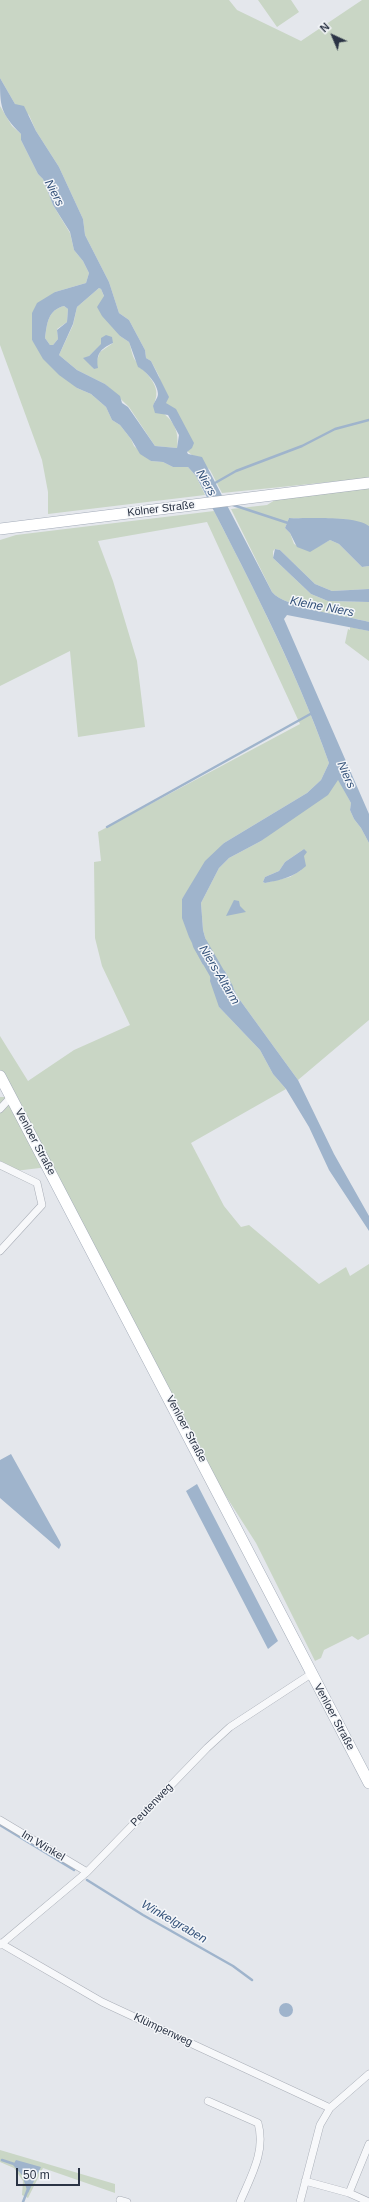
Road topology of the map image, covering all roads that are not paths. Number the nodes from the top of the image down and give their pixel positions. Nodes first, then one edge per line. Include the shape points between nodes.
1 (369, 483) edge
2 (0, 529) edge
3 (0, 1076) edge
4 (11, 1097) junction
5 (0, 1109) edge
6 (0, 1165) edge
7 (0, 1251) edge
8 (311, 1674) junction
9 (369, 1783) edge
10 (0, 1820) edge
11 (87, 1872) junction
12 (0, 1944) edge
13 (369, 2074) edge
14 (208, 2101) dead end
15 (330, 2108) junction
16 (369, 2144) edge
17 (305, 2181) junction
18 (349, 2192) junction
19 (240, 2202) edge
20 (300, 2202) edge
21 (369, 2202) edge

1 - 2 main road, Kölner Straße
3 - 4 main road, Venloer Straße
4 - 5 street
4 - 8 main road, Venloer Straße via 207,1469
6 - 7 street via 37,1183 42,1205
8 - 9 main road, Venloer Straße
8 - 11 street, Peutenweg via 230,1726
10 - 11 street, Im Winkel
11 - 12 street, Peutenweg
12 - 15 street, Klümpenweg via 102,2002
13 - 15 street
14 - 19 street via 258,2123 262,2137 259,2155
15 - 17 street via 320,2125
16 - 18 street
17 - 18 street
17 - 20 street
18 - 21 street

